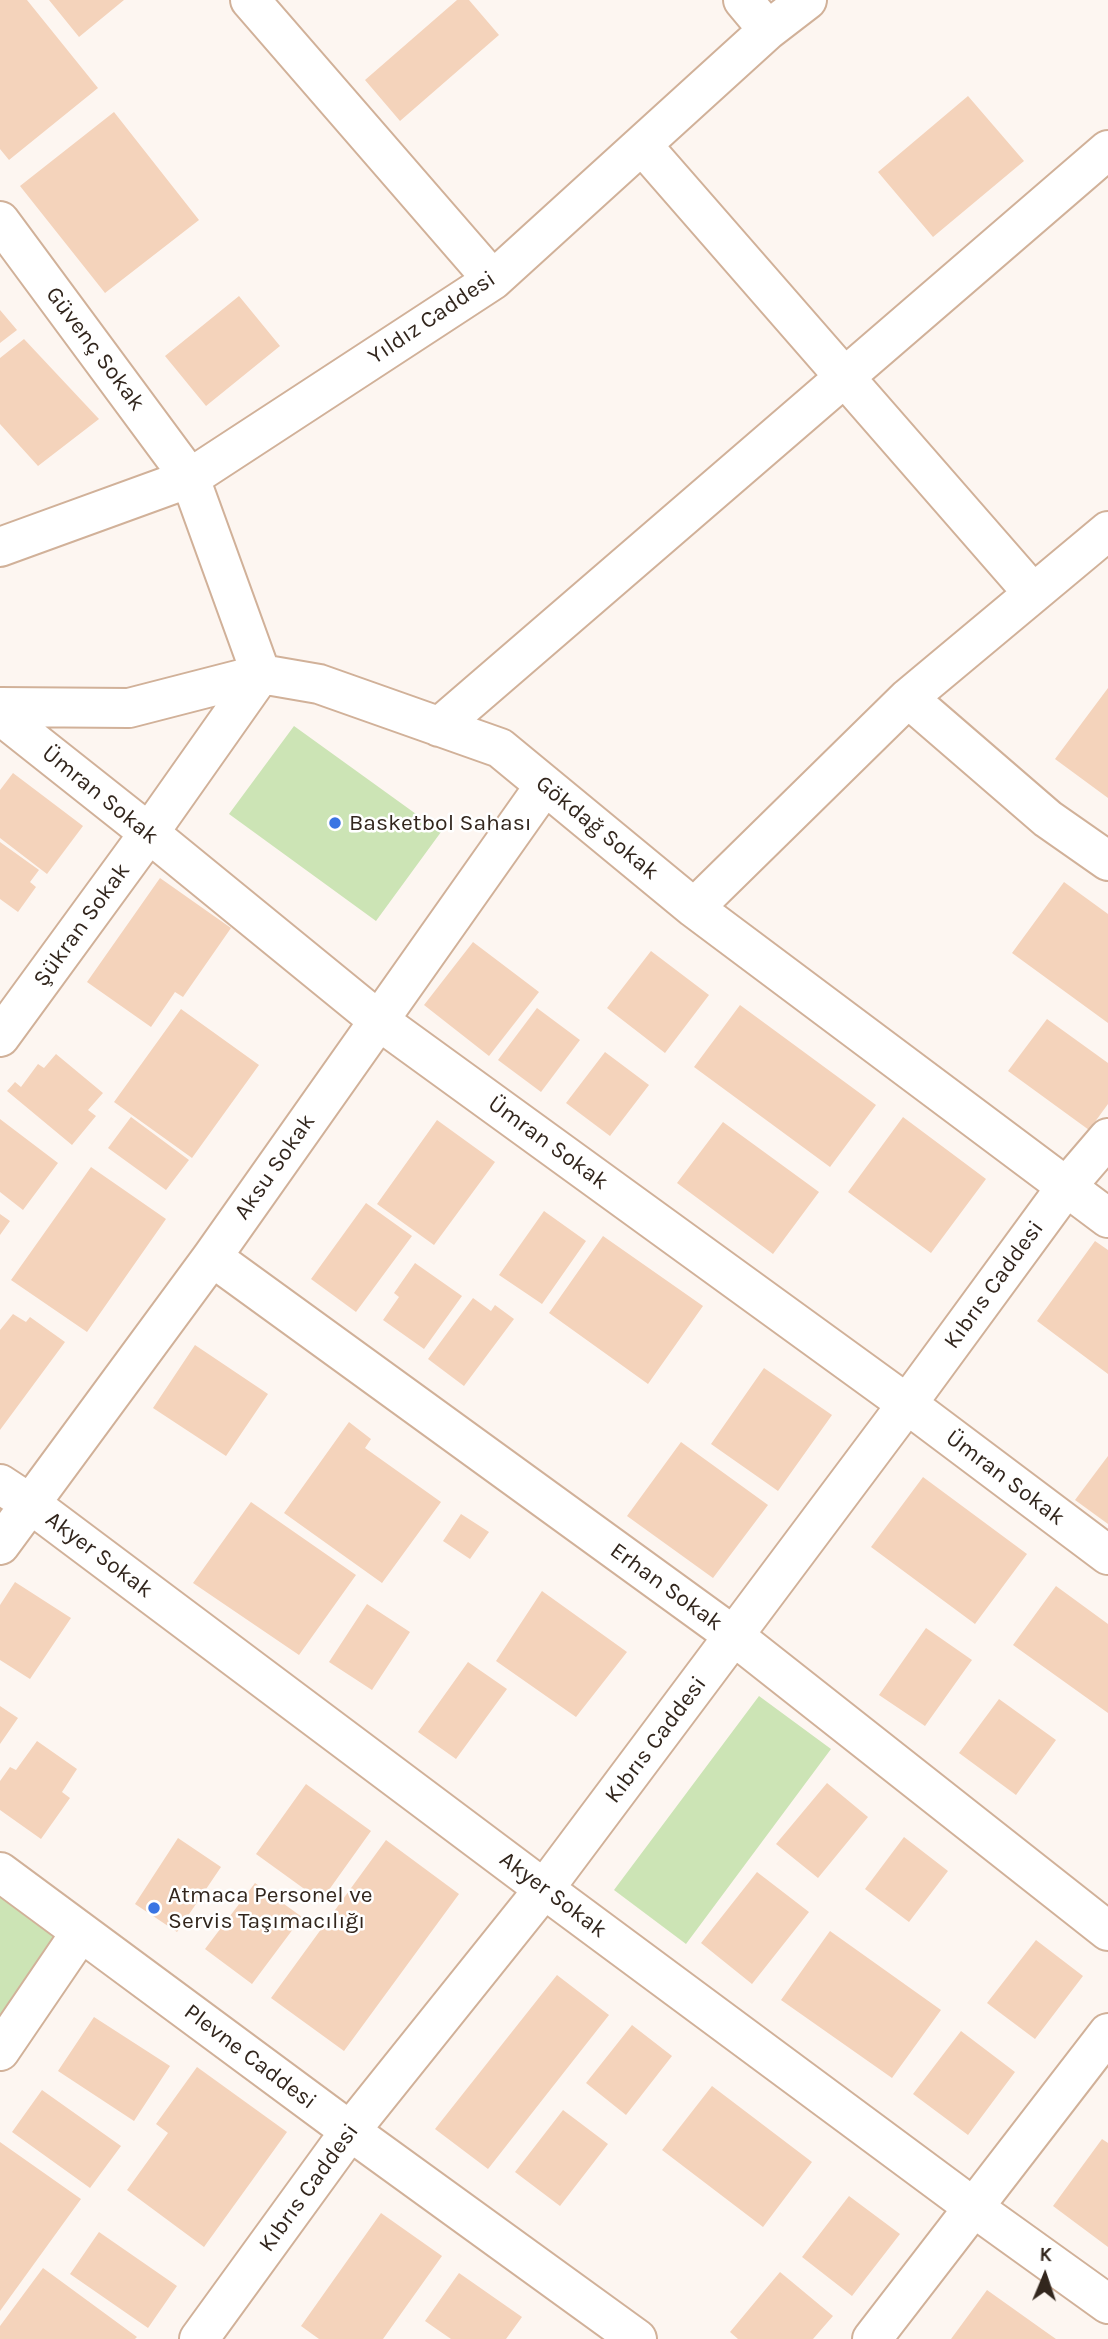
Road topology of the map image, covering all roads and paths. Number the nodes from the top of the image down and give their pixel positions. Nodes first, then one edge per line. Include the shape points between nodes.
1 (250, 0) edge
2 (743, 0) edge
3 (807, 0) edge
4 (768, 30) junction
5 (642, 145) junction
6 (1108, 150) edge
7 (0, 221) edge
8 (493, 281) junction
9 (845, 377) junction
10 (190, 478) junction
11 (1108, 531) edge
12 (0, 547) edge
13 (1033, 593) junction
14 (261, 674) junction
15 (908, 698) junction
16 (0, 707) edge
17 (0, 715) edge
18 (439, 727) junction
19 (545, 785) junction
20 (149, 833) junction
21 (1108, 861) edge
22 (694, 908) junction
23 (377, 1020) junction
24 (0, 1037) edge
25 (1108, 1138) edge
26 (1066, 1187) junction
27 (1108, 1218) edge
28 (212, 1257) junction
29 (907, 1404) junction
30 (0, 1484) edge
31 (32, 1504) junction
32 (0, 1545) edge
33 (1108, 1555) edge
34 (734, 1636) junction
35 (0, 1872) edge
36 (544, 1889) junction
37 (1108, 1931) edge
38 (80, 1932) junction
39 (1108, 2032) edge
40 (0, 2051) edge
41 (350, 2131) junction
42 (973, 2207) junction
43 (1108, 2304) edge
44 (593, 2326) edge
45 (199, 2339) edge
46 (637, 2339) edge
47 (872, 2339) edge

1 - 8 street
2 - 4 street
3 - 4 street, Yıldız Caddesi
4 - 5 street, Yıldız Caddesi
5 - 8 street, Yıldız Caddesi
5 - 9 street
6 - 9 street
7 - 10 street, Güvenç Sokak
8 - 10 street, Yıldız Caddesi
9 - 13 street
9 - 18 street
10 - 12 street, Yıldız Caddesi
10 - 14 street
11 - 13 street
13 - 15 street
14 - 16 street, Gökdağ Sokak via 129,708
14 - 18 street, Gökdağ Sokak via 319,684
14 - 20 street, Şükran Sokak
15 - 21 street via 1048,819
15 - 22 street
17 - 20 street, Ümran Sokak
18 - 19 street, Gökdağ Sokak via 500,748
19 - 22 street, Gökdağ Sokak
19 - 23 street, Aksu Sokak
20 - 23 street, Ümran Sokak
20 - 24 street, Şükran Sokak
22 - 26 street, Gökdağ Sokak
23 - 28 street, Aksu Sokak
23 - 29 street, Ümran Sokak
25 - 26 street, Kıbrıs Caddesi
26 - 27 street, Gökdağ Sokak
26 - 29 street, Kıbrıs Caddesi
28 - 31 street, Aksu Sokak
28 - 34 street, Erhan Sokak
29 - 33 street, Ümran Sokak
29 - 34 street, Kıbrıs Caddesi
30 - 31 street, Akyer Sokak
31 - 32 street, Aksu Sokak
31 - 36 street, Akyer Sokak
34 - 36 street, Kıbrıs Caddesi
34 - 37 street, Erhan Sokak
35 - 38 street, Plevne Caddesi
36 - 41 street, Kıbrıs Caddesi
36 - 42 street, Akyer Sokak
38 - 40 street
38 - 41 street, Plevne Caddesi
39 - 42 street
41 - 44 street, Plevne Caddesi
41 - 45 street, Kıbrıs Caddesi
42 - 43 street, Akyer Sokak
42 - 47 street
44 - 46 street, Plevne Caddesi

